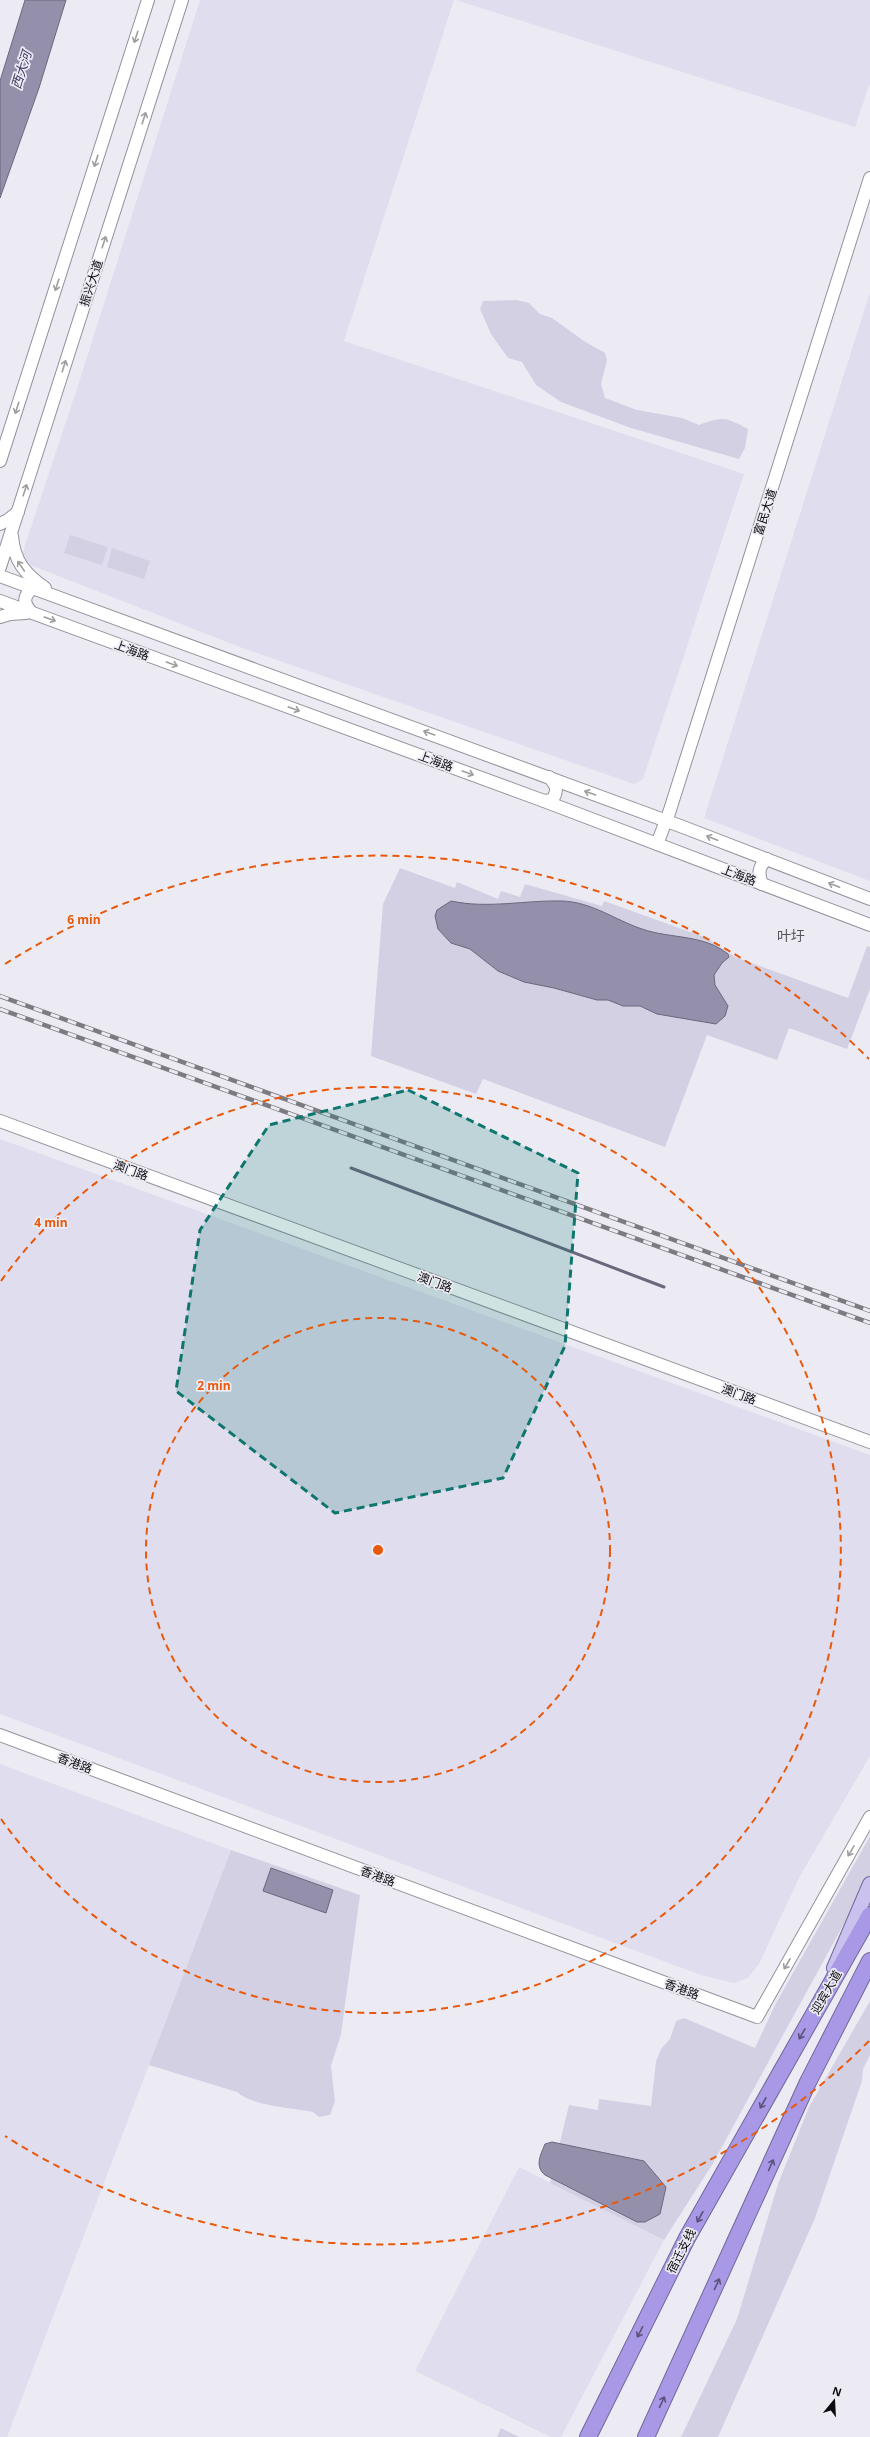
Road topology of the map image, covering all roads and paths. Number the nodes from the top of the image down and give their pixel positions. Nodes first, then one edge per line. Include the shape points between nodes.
1 (148, 0) edge
2 (182, 0) edge
3 (870, 178) edge
4 (0, 461) edge
5 (18, 512) junction
6 (0, 524) edge
7 (12, 530) junction
8 (0, 567) edge
9 (0, 576) edge
10 (33, 588) junction
11 (61, 599) junction
12 (0, 601) edge
13 (31, 612) junction
14 (0, 617) edge
15 (549, 777) junction
16 (544, 801) junction
17 (667, 821) junction
18 (657, 844) junction
19 (767, 859) junction
20 (762, 884) junction
21 (870, 899) edge
22 (870, 925) edge
23 (0, 1121) edge
24 (870, 1442) edge
25 (0, 1735) edge
26 (870, 1817) edge
27 (870, 1884) edge
28 (870, 1901) edge
29 (870, 1915) edge
30 (870, 1961) edge
31 (870, 1978) edge
32 (820, 2002) junction
33 (840, 2017) junction
34 (782, 2069) joint
35 (588, 2437) edge
36 (646, 2437) edge

1 -> 4 main road
5 -> 2 main road, 振兴大道
3 - 17 main road, 富民大道
5 - 6 main road
5 - 7 main road, 振兴大道
7 - 8 main road, 振兴大道
11 -> 7 main road via 29,577 18,564 13,551
9 - 10 main road, 上海路
10 - 11 main road, 上海路
10 - 13 main road via 25,598 25,605
15 -> 11 main road, 上海路
12 - 13 main road, 上海路
13 - 14 main road
13 -> 16 main road, 上海路
15 - 16 main road via 557,790 552,800
17 -> 15 main road, 上海路
16 - 18 main road, 上海路
17 - 18 main road, 富民大道
19 -> 17 main road, 上海路
18 - 20 main road, 上海路
19 - 20 main road via 759,869 758,875
21 -> 19 main road, 上海路
20 - 22 main road, 上海路
23 - 24 main road, 澳门路
26 -> 25 main road, 香港路 via 756,2017
27 - 32 main road
28 - 32 highway
29 - 32 highway, 迎宾大道
30 - 33 highway, 迎宾大道
31 - 33 main road
32 -> 34 highway, 迎宾大道
36 -> 33 highway, 迎宾大道
34 -> 35 highway, 宿迁支线 via 687,2238

